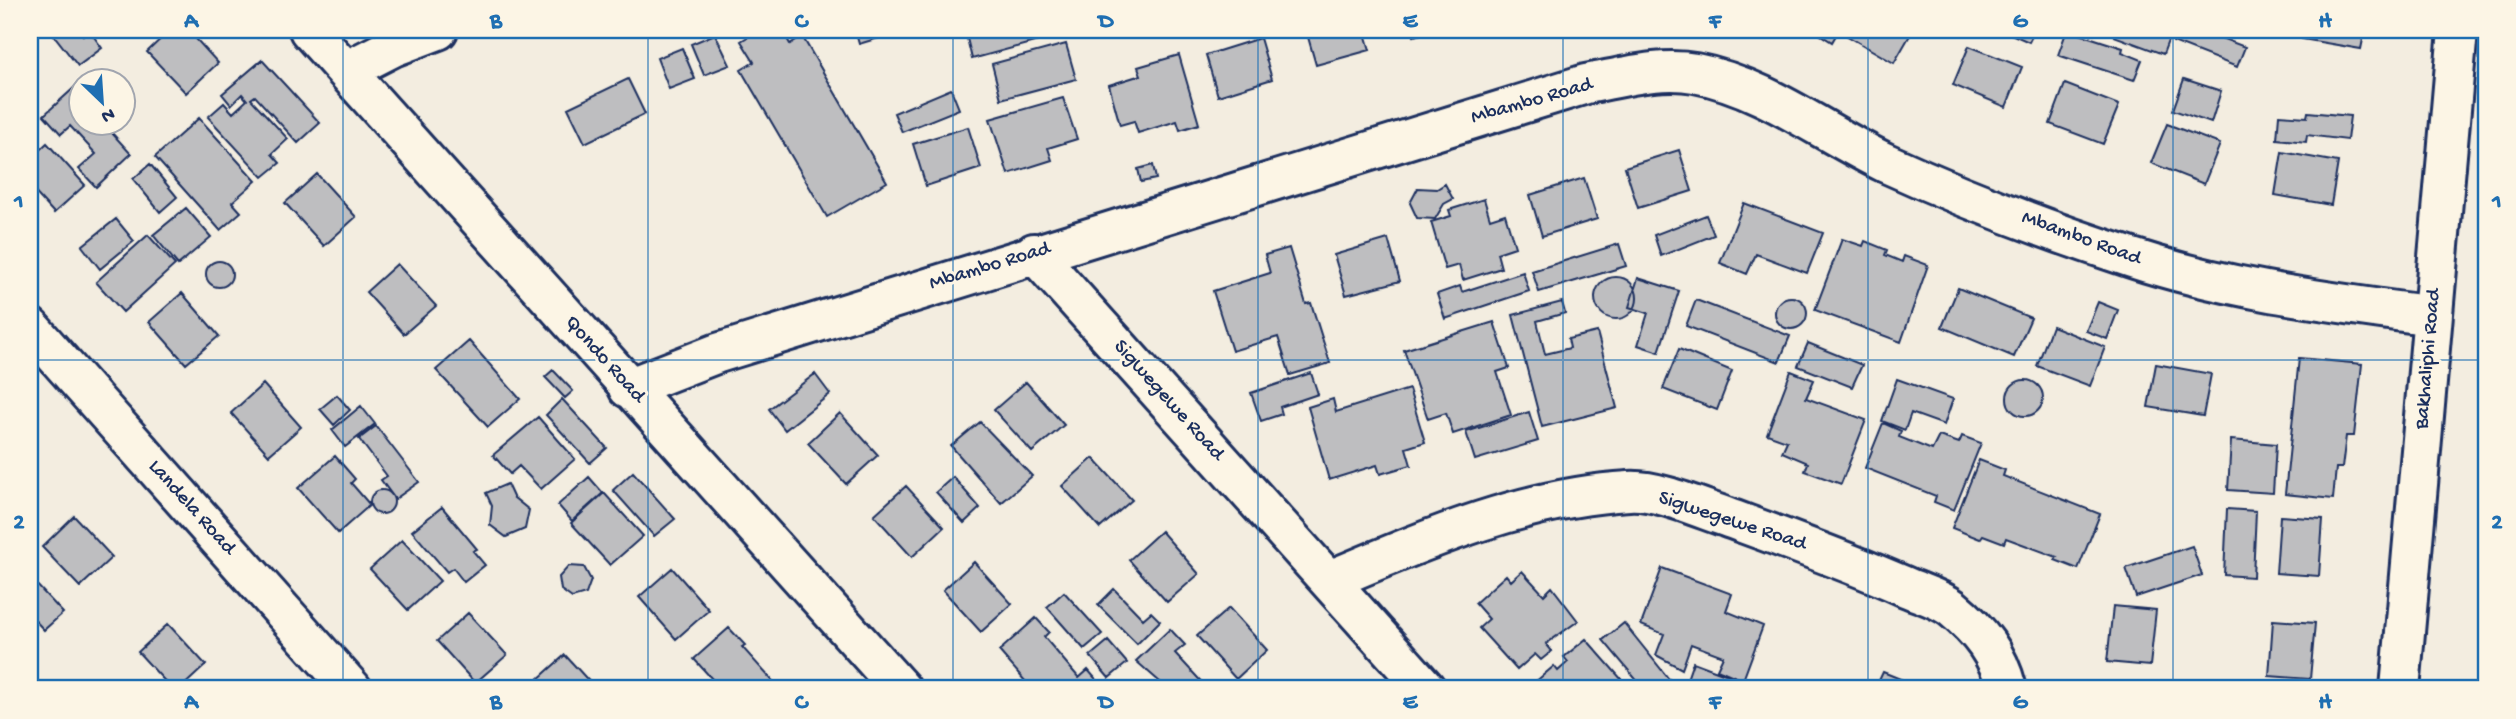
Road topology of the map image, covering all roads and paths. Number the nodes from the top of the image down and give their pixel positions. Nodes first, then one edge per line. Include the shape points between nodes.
1 (309, 30) edge
2 (438, 30) edge
3 (2458, 30) edge
4 (346, 71) junction
5 (1034, 253) junction
6 (2432, 316) junction
7 (30, 327) edge
8 (628, 388) junction
9 (1330, 580) junction
10 (352, 689) edge
11 (901, 689) edge
12 (1426, 689) edge
13 (2007, 689) edge
14 (2400, 689) edge

1 - 4 street, Qondo Road
2 - 4 street
3 - 6 street, Bakhaliphi Road
4 - 8 street, Qondo Road
5 - 6 street, Mbambo Road via 1586,84 1657,72 1694,72 1736,85 1885,162 2134,259 2295,296
5 - 8 street, Mbambo Road via 718,352
5 - 9 street, Sigwegewe Road
6 - 14 street, Bakhaliphi Road
7 - 10 street, Landela Road
8 - 11 street, Qondo Road
9 - 12 street, Sigwegewe Road
9 - 13 street, Sigwegewe Road via 1426,540 1506,514 1577,496 1632,490 1686,503 1847,561 1949,606 1987,641

